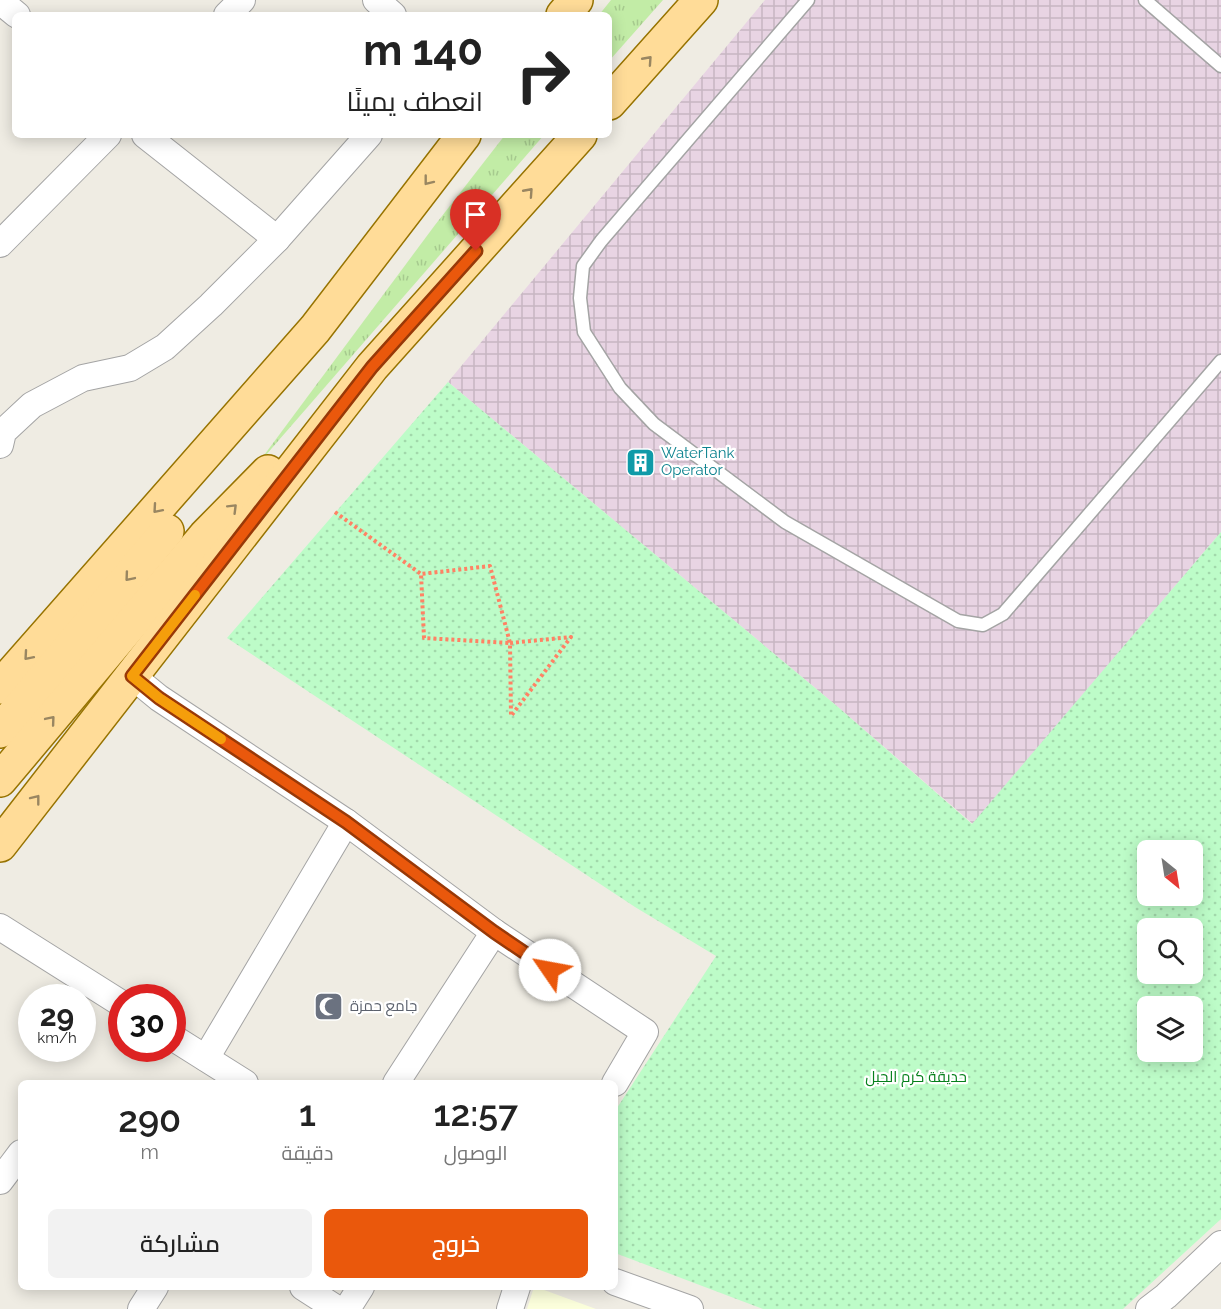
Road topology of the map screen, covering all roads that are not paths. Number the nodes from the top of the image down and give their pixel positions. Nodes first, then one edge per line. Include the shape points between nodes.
1 (242, 0) edge
2 (376, 0) edge
3 (576, 0) edge
4 (701, 0) edge
5 (808, 0) edge
6 (1145, 0) edge
7 (0, 1) edge
8 (13, 12) edge
9 (230, 12) edge
10 (390, 12) edge
11 (566, 12) edge
12 (1221, 66) edge
13 (612, 100) edge
14 (105, 138) edge
15 (150, 138) edge
16 (366, 138) edge
17 (462, 138) edge
18 (577, 138) edge
19 (277, 239) junction
20 (2, 240) edge
21 (315, 329) junction
22 (1221, 361) edge
23 (372, 367) junction
24 (0, 445) edge
25 (132, 676) junction
26 (0, 687) edge
27 (0, 731) edge
28 (0, 780) edge
29 (346, 822) junction
30 (0, 845) edge
31 (0, 927) edge
32 (494, 932) junction
33 (108, 995) edge
34 (186, 1046) edge
35 (206, 1058) junction
36 (240, 1080) edge
37 (398, 1080) edge
38 (617, 1080) edge
39 (1221, 1244) edge
40 (618, 1283) edge
41 (153, 1290) edge
42 (308, 1290) edge
43 (359, 1290) edge
44 (516, 1290) edge
45 (1164, 1305) edge
46 (141, 1309) edge
47 (337, 1309) edge
48 (347, 1309) edge
49 (510, 1309) edge
50 (690, 1309) edge

1 - 9 street
2 - 10 street
3 - 11 main road
13 -> 4 main road
5 - 22 lane via 583,266 580,298 584,332 620,388 654,424 784,522 958,621 983,625 1003,614
6 - 12 lane
7 - 8 street
14 - 20 street
15 - 19 street
16 - 19 street
17 -> 21 main road
23 -> 18 main road
19 - 24 street via 165,346 130,368 83,378 32,405 3,432
21 -> 26 main road
21 -> 27 main road via 214,474
23 - 25 main road
28 -> 23 main road via 205,536
25 - 29 street
30 -> 25 main road
29 - 32 street
29 - 35 street
31 - 33 street
32 - 37 street
32 - 38 street via 645,1032
34 - 35 street
35 - 36 street
39 - 45 street
40 - 50 street
41 - 46 street
42 - 47 street
43 - 48 street
44 - 49 street

